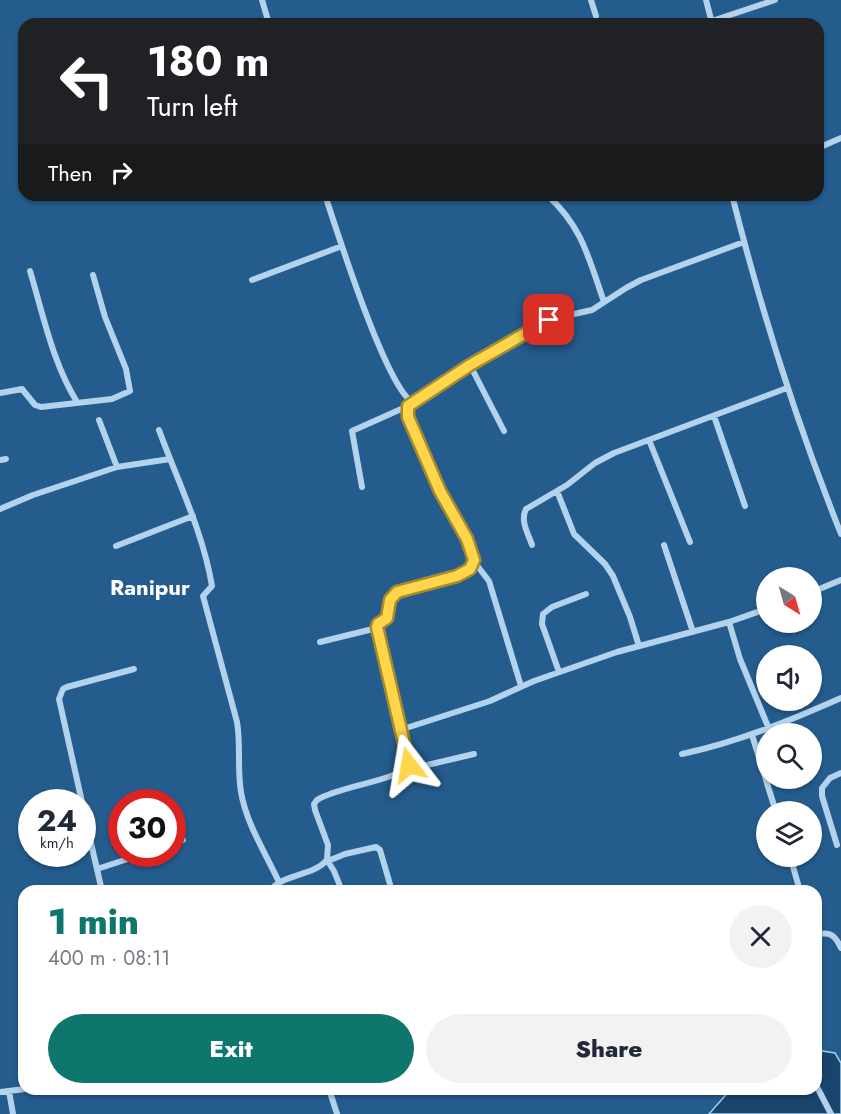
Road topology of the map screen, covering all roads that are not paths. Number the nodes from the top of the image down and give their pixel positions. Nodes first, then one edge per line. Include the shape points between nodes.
1 (262, 0) edge
2 (591, 0) edge
3 (706, 0) edge
4 (775, 0) edge
5 (596, 16) dead end
6 (267, 18) edge
7 (711, 18) edge
8 (726, 18) edge
9 (841, 138) edge
10 (824, 145) edge
11 (326, 201) edge
12 (554, 201) edge
13 (734, 201) edge
14 (744, 242) junction
15 (342, 246) junction
16 (30, 271) dead end
17 (93, 275) dead end
18 (252, 280) dead end
19 (604, 302) junction
20 (470, 365) junction
21 (787, 388) junction
22 (0, 393) edge
23 (76, 402) junction
24 (410, 404) junction
25 (714, 416) junction
26 (99, 420) dead end
27 (159, 430) dead end
28 (504, 431) dead end
29 (649, 440) junction
30 (170, 459) junction
31 (117, 467) junction
32 (362, 487) dead end
33 (557, 491) junction
34 (745, 506) dead end
35 (0, 509) edge
36 (193, 516) junction
37 (841, 534) edge
38 (690, 542) dead end
39 (532, 545) dead end
40 (664, 545) dead end
41 (116, 546) dead end
42 (473, 565) junction
43 (841, 580) edge
44 (822, 588) edge
45 (586, 594) dead end
46 (756, 613) edge
47 (729, 622) junction
48 (377, 627) junction
49 (693, 632) junction
50 (320, 642) dead end
51 (639, 646) junction
52 (134, 669) dead end
53 (559, 672) junction
54 (521, 686) junction
55 (841, 698) edge
56 (767, 723) edge
57 (783, 723) edge
58 (400, 729) junction
59 (756, 734) edge
60 (752, 735) junction
61 (474, 754) dead end
62 (682, 754) dead end
63 (406, 770) junction
64 (841, 773) edge
65 (79, 789) edge
66 (773, 801) edge
67 (837, 845) dead end
68 (328, 861) junction
69 (96, 865) edge
70 (108, 865) edge
71 (793, 867) edge
72 (97, 869) junction
73 (279, 882) junction
74 (101, 885) edge
75 (276, 885) edge
76 (340, 885) edge
77 (390, 885) edge
78 (798, 885) edge
79 (822, 933) edge
80 (841, 948) edge
81 (18, 1090) edge
82 (9, 1091) junction
83 (0, 1092) edge
84 (331, 1095) edge
85 (821, 1095) edge
86 (13, 1114) edge
87 (337, 1114) edge
88 (831, 1114) edge

1 - 6 street
2 - 5 street
3 - 7 street
4 - 8 street
9 - 10 street
11 - 15 street
12 - 19 street via 573,222
13 - 14 street
14 - 19 street via 641,280
14 - 21 street
15 - 18 street
15 - 24 street via 387,362
16 - 23 street via 52,345
17 - 23 street via 130,388 112,399
19 - 20 street via 592,310 549,320
20 - 24 street
20 - 28 street
21 - 25 street
21 - 37 street
22 - 23 street via 22,389 40,406
24 - 32 street via 352,431
24 - 42 street via 408,417 440,491 467,539
25 - 29 street
25 - 34 street
26 - 31 street
27 - 30 street
29 - 33 street via 604,457
29 - 38 street
30 - 31 street
30 - 36 street
31 - 35 street
33 - 39 street via 530,506 524,514
33 - 51 street via 574,534 613,576
36 - 41 street
36 - 73 street via 212,586 203,596 237,722 245,808
40 - 49 street
42 - 48 street via 457,576 397,592 390,600 387,618
42 - 54 street via 489,581
43 - 44 street
45 - 53 street via 543,614 542,624
46 - 47 street
47 - 49 street
47 - 56 street
48 - 50 street
48 - 58 street
49 - 51 street
51 - 53 street
52 - 65 street via 67,687 60,694
53 - 54 street
54 - 58 street via 490,701
55 - 57 street
58 - 63 street via 409,759
59 - 60 street
60 - 62 street
60 - 66 street
61 - 63 street
63 - 68 street via 317,800 315,810 328,845
64 - 67 street via 822,788
68 - 73 street
68 - 76 street
68 - 77 street via 376,847
69 - 72 street
70 - 72 street
71 - 78 street
72 - 74 street
73 - 75 street
79 - 80 street via 831,933
81 - 82 street
82 - 83 street
82 - 86 street
84 - 87 street
85 - 88 street

